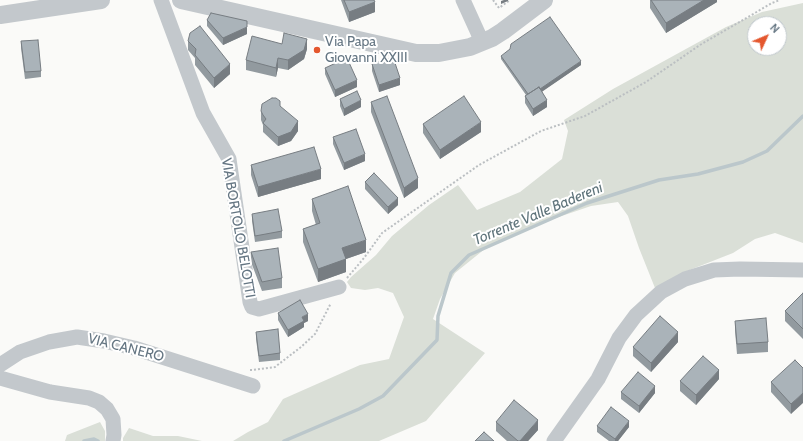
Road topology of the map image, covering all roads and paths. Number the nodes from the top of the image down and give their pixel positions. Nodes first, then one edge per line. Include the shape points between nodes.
1 (101, 0) edge
2 (162, 0) edge
3 (181, 0) edge
4 (463, 0) edge
5 (493, 0) edge
6 (510, 0) edge
7 (544, 0) edge
8 (780, 0) edge
9 (214, 5) edge
10 (0, 15) edge
11 (481, 42) junction
12 (803, 270) edge
13 (338, 287) junction
14 (0, 365) edge
15 (246, 369) dead end
16 (0, 378) edge
17 (253, 386) dead end
18 (114, 438) edge
19 (554, 441) edge

1 - 10 street
2 - 13 street, VIA BORTOLO BELOTTI via 203,113 229,159 252,307 259,309
3 - 9 street
4 - 11 street
5 - 6 path via 499,8
7 - 11 street via 503,31
8 - 13 path via 700,45 646,82 585,116 541,131 479,165 382,233
9 - 11 street via 416,53 440,54
12 - 19 street via 714,270 685,279 661,292 636,315 620,338 598,379
13 - 15 path via 315,334 274,367
14 - 17 street, VIA CANERO via 20,352 49,342 77,337 134,348
16 - 18 street via 99,402 113,419

